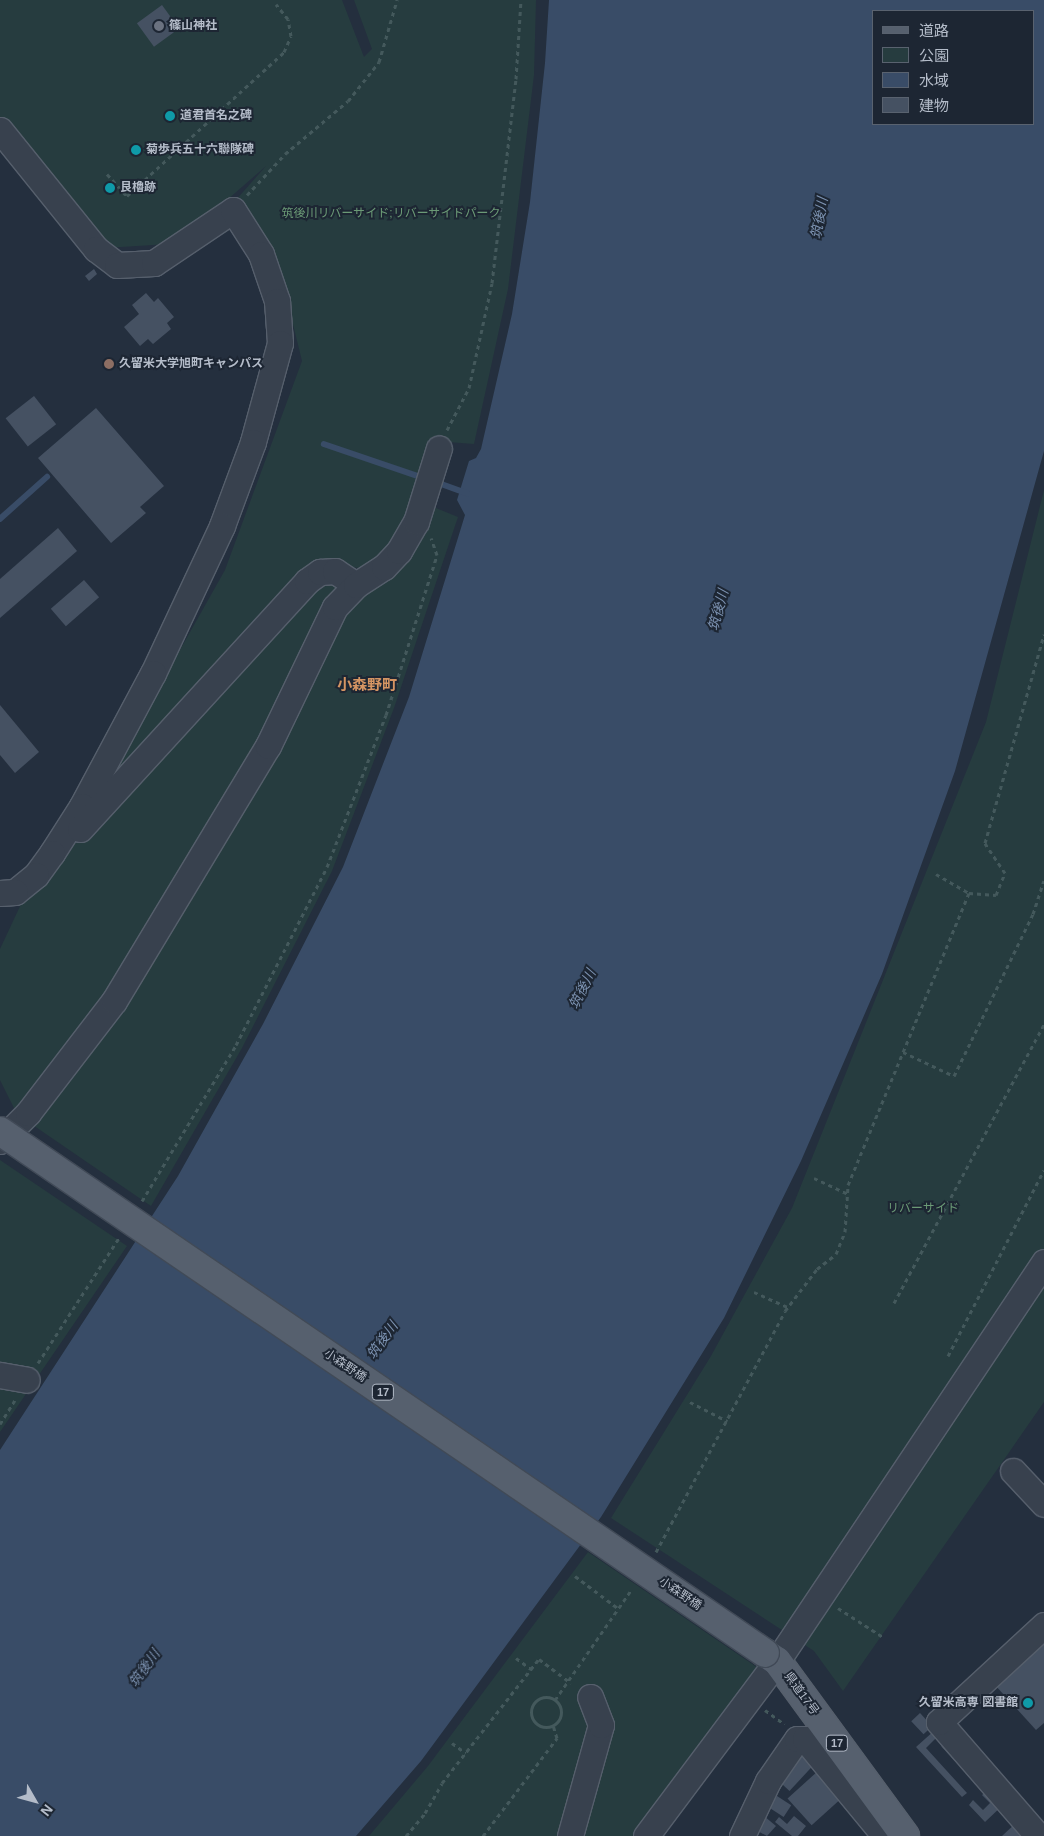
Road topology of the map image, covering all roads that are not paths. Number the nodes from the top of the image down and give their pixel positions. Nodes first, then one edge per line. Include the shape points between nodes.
1 (0, 130) edge
2 (439, 448) road end
3 (356, 585) junction
4 (52, 853) junction
5 (0, 893) edge
6 (0, 1130) edge
7 (0, 1141) edge
8 (1044, 1262) edge
9 (0, 1375) edge
10 (27, 1380) road end
11 (1013, 1471) dead end
12 (1044, 1504) edge
13 (1044, 1625) edge
14 (771, 1657) junction
15 (590, 1696) road end
16 (570, 1836) edge
17 (646, 1836) edge
18 (742, 1836) edge
19 (885, 1836) edge
20 (905, 1836) edge
21 (1038, 1836) edge

1 - 4 street via 96,249 117,265 154,264 233,210 261,254 277,301 280,343 253,442 222,526 153,673 82,806
2 - 3 street via 416,522 399,551 384,568
3 - 4 street via 335,571 320,572 307,581 69,841
3 - 7 street via 335,607 268,746 114,1001 28,1113
4 - 5 street via 36,875 15,892
6 - 14 main road, 小森野橋 / 17, bridge
8 - 14 street via 819,1595
9 - 10 street
11 - 12 street
13 - 21 street via 939,1722
14 - 17 street
14 - 20 main road, 県道17号 / 17
15 - 16 street via 601,1725
18 - 19 street via 768,1781 797,1739 805,1739

